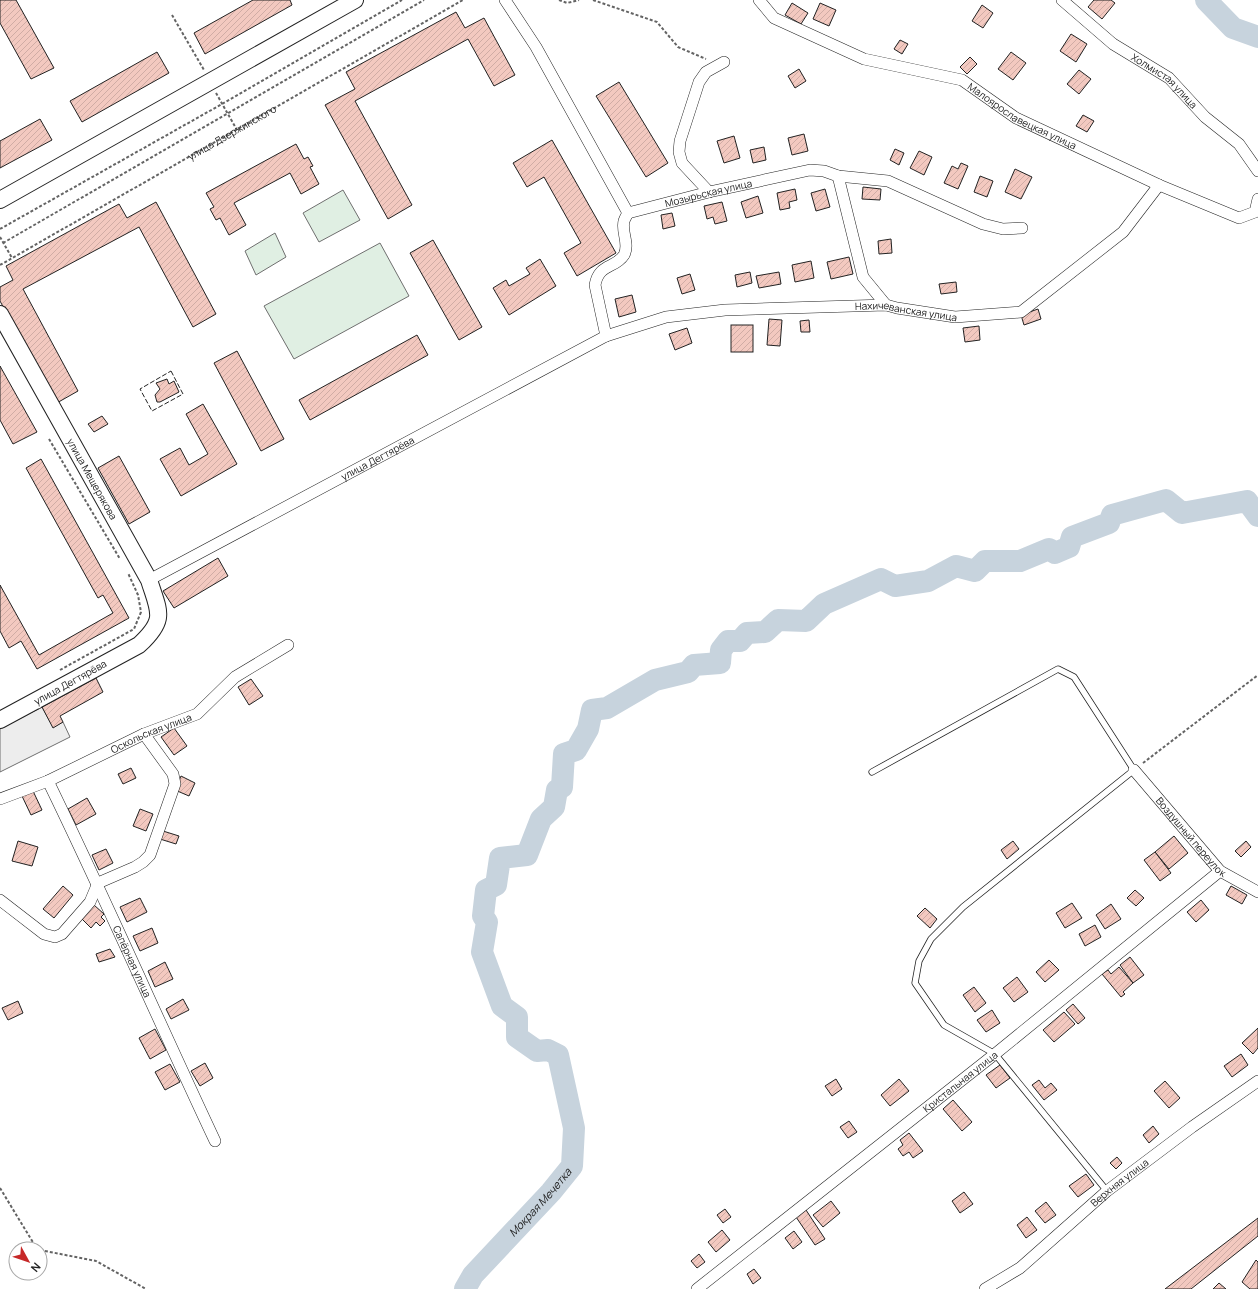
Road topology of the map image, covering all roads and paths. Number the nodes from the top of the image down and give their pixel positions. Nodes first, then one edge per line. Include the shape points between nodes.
1 (355, 0) edge
2 (402, 0) edge
3 (424, 0) edge
4 (464, 0) edge
5 (505, 0) edge
6 (559, 0) edge
7 (579, 0) edge
8 (593, 0) edge
9 (759, 0) edge
10 (1062, 0) edge
11 (172, 16) dead end
12 (721, 64) joint
13 (210, 81) junction
14 (222, 104) junction
15 (228, 113) junction
16 (237, 130) junction
17 (1258, 171) edge
18 (838, 176) junction
19 (1159, 185) junction
20 (709, 192) junction
21 (1258, 199) edge
22 (0, 200) edge
23 (628, 213) junction
24 (0, 228) edge
25 (1022, 228) dead end
26 (0, 237) edge
27 (3, 243) junction
28 (12, 258) junction
29 (0, 265) edge
30 (886, 305) junction
31 (0, 314) edge
32 (606, 336) junction
33 (49, 439) dead end
34 (123, 564) dead end
35 (127, 571) dead end
36 (149, 580) junction
37 (139, 645) joint
38 (288, 645) dead end
39 (53, 674) dead end
40 (1258, 675) edge
41 (0, 720) edge
42 (144, 734) junction
43 (1134, 770) junction
44 (872, 772) dead end
45 (48, 781) junction
46 (0, 799) edge
47 (1220, 871) junction
48 (98, 883) junction
49 (1258, 892) edge
50 (0, 900) edge
51 (996, 1054) junction
52 (1258, 1081) edge
53 (215, 1141) dead end
54 (0, 1188) edge
55 (1107, 1191) junction
56 (34, 1241) edge
57 (48, 1251) edge
58 (146, 1289) edge
59 (697, 1289) edge
60 (985, 1289) edge

1 - 13 street
2 - 14 path
3 - 15 path
4 - 16 path, улица Дзержинского
5 - 23 street via 536,47
6 - 7 path via 567,3
8 - 12 path via 657,22 678,46
9 - 19 street, Малоярославецкая улица via 774,18 864,59 962,80 1016,118
10 - 17 street, Холмистая улица via 1114,44 1169,78 1205,117 1239,144
11 - 13 path
12 - 20 street via 706,72 699,82 680,141 682,163
13 - 14 path
13 - 22 street
14 - 15 path
14 - 24 path
15 - 16 path
15 - 27 path
16 - 28 path, улица Дзержинского
18 - 20 street, Мозырьская улица via 810,170
18 - 25 street, Мозырьская улица via 888,180 983,224 1003,229
18 - 30 street via 863,277
19 - 21 street, Малоярославецкая улица via 1239,218 1255,212
19 - 30 street, Нахичеванская улица via 1123,232 1021,312 955,317
20 - 23 street, Мозырьская улица
23 - 32 street via 623,222 626,249 623,257 601,270 596,277 595,285
26 - 27 path
27 - 28 path
28 - 29 path, улица Дзержинского
30 - 32 street, Нахичеванская улица via 725,310 666,317
31 - 36 street, улица Мещерякова
32 - 36 street, улица Дегтярёва
33 - 34 path
35 - 39 path via 138,595 141,612 134,629
36 - 37 street, улица Мещерякова via 160,615 153,632
37 - 41 street, улица Дегтярёва
38 - 42 street, Оскольская улица via 235,677 197,714
40 - 43 path
42 - 45 street, Оскольская улица
42 - 48 street via 173,774 175,784 150,855 134,867
43 - 44 lane via 1074,677 1058,669
43 - 47 street, Воздушный переулок
43 - 51 lane via 963,907 931,939 919,961 915,983 944,1024
45 - 46 street, Оскольская улица
45 - 48 street, Сапёрная улица
47 - 49 street, Воздушный переулок
47 - 51 street, Кристальная улица
48 - 50 street via 90,902 62,934 55,937 44,934
48 - 53 street, Сапёрная улица via 165,1036
51 - 55 lane
51 - 59 street, Кристальная улица
52 - 55 street, Верхняя улица
54 - 56 path
55 - 60 street, Верхняя улица via 1020,1268
57 - 58 path via 96,1261

